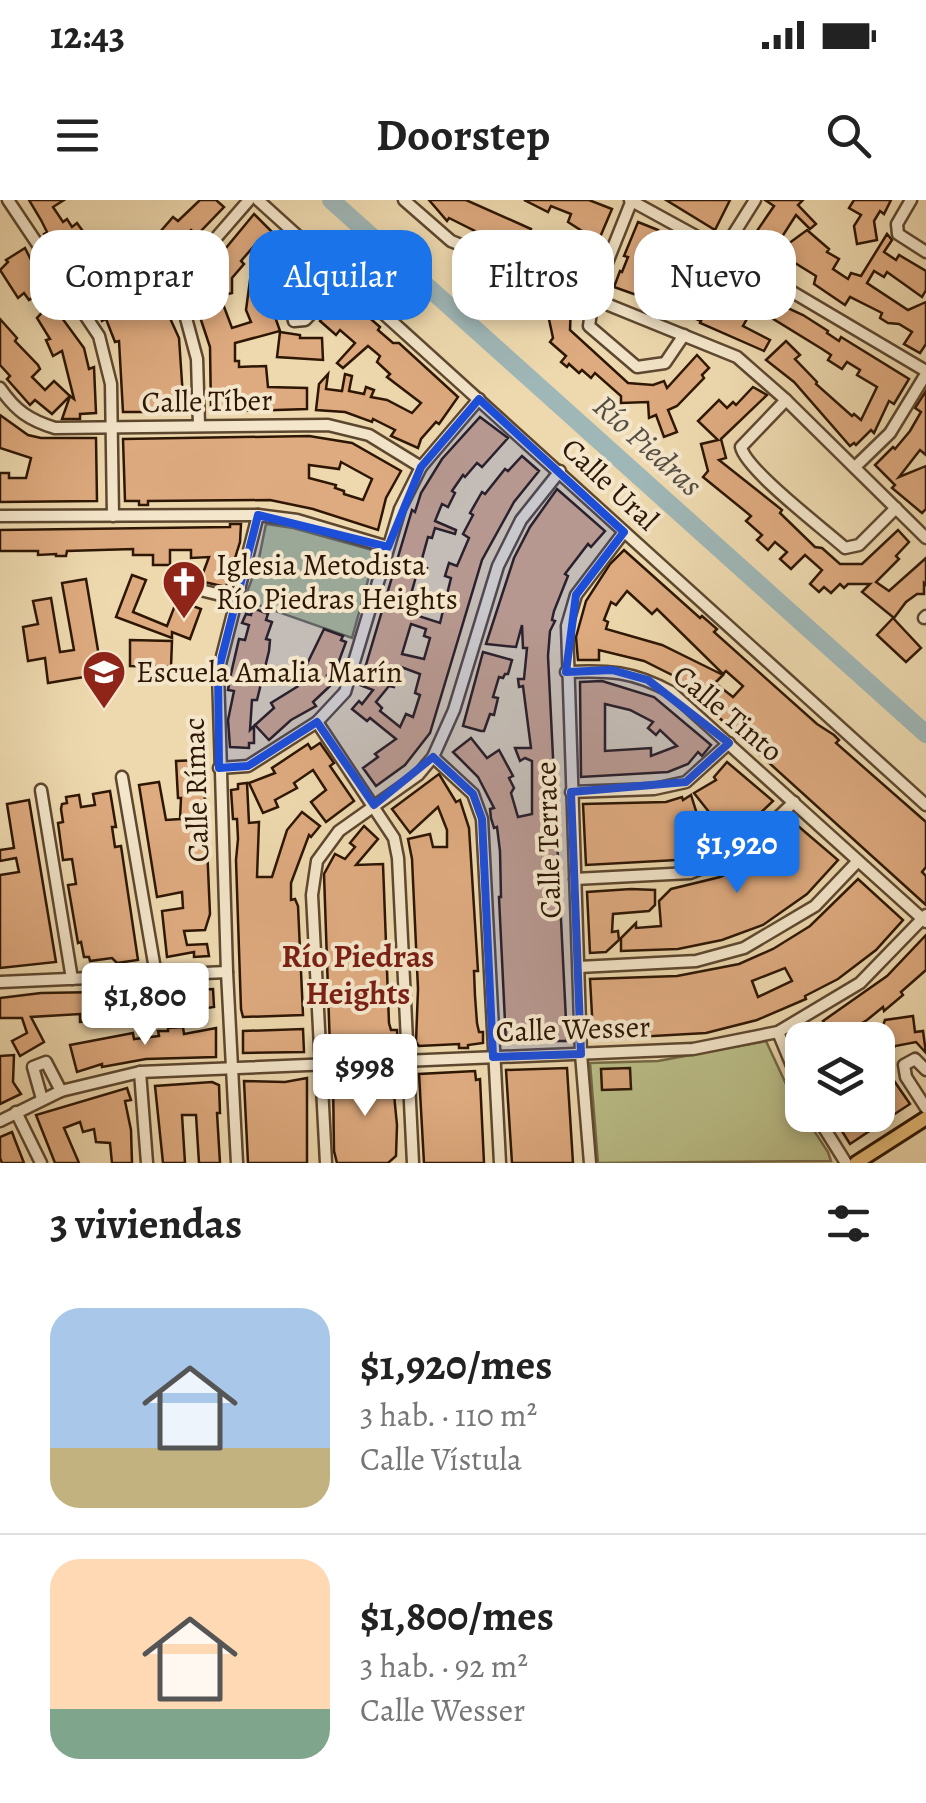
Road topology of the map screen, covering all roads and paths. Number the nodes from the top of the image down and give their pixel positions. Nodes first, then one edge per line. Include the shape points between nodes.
1 (8, 200) edge
2 (249, 200) edge
3 (258, 200) edge
4 (404, 200) edge
5 (631, 200) edge
6 (755, 200) edge
7 (911, 200) edge
8 (291, 230) edge
9 (685, 230) edge
10 (736, 230) edge
11 (452, 241) edge
12 (614, 244) edge
13 (926, 252) edge
14 (796, 295) edge
15 (614, 307) edge
16 (393, 320) edge
17 (590, 320) edge
18 (684, 335) junction
19 (926, 373) edge
20 (0, 388) edge
21 (480, 399) junction
22 (786, 400) junction
23 (199, 426) junction
24 (112, 428) junction
25 (421, 467) junction
26 (855, 467) junction
27 (560, 471) junction
28 (896, 508) junction
29 (258, 515) junction
30 (0, 516) edge
31 (113, 516) junction
32 (624, 532) junction
33 (925, 535) edge
34 (388, 547) junction
35 (184, 586) dead end
36 (237, 599) junction
37 (566, 672) junction
38 (316, 722) junction
39 (730, 743) junction
40 (434, 757) junction
41 (219, 768) junction
42 (122, 777) dead end
43 (41, 790) dead end
44 (571, 792) junction
45 (794, 802) junction
46 (374, 805) junction
47 (926, 805) edge
48 (858, 862) junction
49 (575, 880) junction
50 (925, 919) edge
51 (578, 967) junction
52 (227, 972) junction
53 (156, 975) junction
54 (72, 978) junction
55 (0, 982) edge
56 (778, 1032) junction
57 (785, 1049) edge
58 (581, 1054) junction
59 (493, 1058) junction
60 (406, 1061) junction
61 (319, 1065) junction
62 (233, 1068) junction
63 (926, 1070) edge
64 (140, 1072) junction
65 (61, 1091) junction
66 (42, 1099) junction
67 (926, 1108) edge
68 (16, 1112) junction
69 (926, 1118) edge
70 (0, 1121) edge
71 (827, 1132) edge
72 (41, 1163) edge
73 (146, 1163) edge
74 (237, 1163) edge
75 (326, 1163) edge
76 (414, 1163) edge
77 (500, 1163) edge
78 (590, 1163) edge
79 (846, 1163) edge
80 (856, 1163) edge

1 - 24 street via 100,336
2 - 23 street via 184,282
3 - 8 street, Calle Ural
4 - 11 street
5 - 9 street
5 - 12 street
6 - 10 street
7 - 13 street via 898,234
14 - 19 street
15 - 18 street
16 - 21 street, Calle Ural
17 - 18 street via 637,367 665,363
18 - 22 street via 737,358
19 - 26 street via 890,433
20 - 24 street, Calle Tíber via 30,420 55,428
21 - 25 street
21 - 27 street, Calle Ural
22 - 26 street
22 - 28 street via 742,447 767,480 845,548 859,545
23 - 24 street, Calle Tíber
23 - 25 street, Calle Tíber via 328,425 369,436
24 - 31 street
25 - 34 street
26 - 28 street
27 - 32 street, Calle Ural
27 - 40 street via 522,520 498,566
28 - 33 street
29 - 31 street
29 - 34 street
29 - 36 street, Calle Rímac
30 - 31 street
32 - 37 street, Calle Terrace via 576,594
32 - 47 street, Calle Ural
34 - 38 street via 345,692
35 - 36 street
36 - 41 street, Calle Rímac via 218,672
37 - 39 street, Calle Tinto via 612,670 648,680
37 - 44 street, Calle Terrace
38 - 41 street via 248,766
38 - 46 street
39 - 44 street via 686,782
39 - 45 street, Calle Tinto
40 - 46 street
40 - 59 street via 473,794 482,819
41 - 52 street, Calle Rímac
42 - 53 street
43 - 54 street
44 - 49 street, Calle Terrace
45 - 48 street, Calle Tinto
45 - 49 street via 742,852 690,873
46 - 60 street via 398,858
46 - 61 street via 339,831 317,861 312,895
48 - 50 street, Calle Tinto
48 - 51 street via 815,906 744,948 696,961
49 - 51 street, Calle Terrace
50 - 56 street, Calle Wesser via 860,983
51 - 58 street, Calle Terrace
52 - 53 street
52 - 62 street, Calle Rímac
53 - 54 street
54 - 55 street
56 - 57 street
56 - 58 street, Calle Wesser via 693,1049
58 - 59 street, Calle Wesser
58 - 78 street, Calle Terrace
59 - 60 street, Calle Wesser
59 - 77 street
60 - 61 street, Calle Wesser
60 - 76 street
61 - 62 street, Calle Wesser
61 - 75 street
62 - 64 street, Calle Wesser
62 - 74 street, Calle Rímac
63 - 67 street via 916,1058 904,1064
64 - 65 street, Calle Wesser
64 - 73 street
65 - 66 street, Calle Wesser
65 - 66 street via 52,1068 39,1062 33,1074
66 - 68 street, Calle Wesser
68 - 70 street, Calle Wesser
68 - 72 street
69 - 80 main road
71 - 79 street

